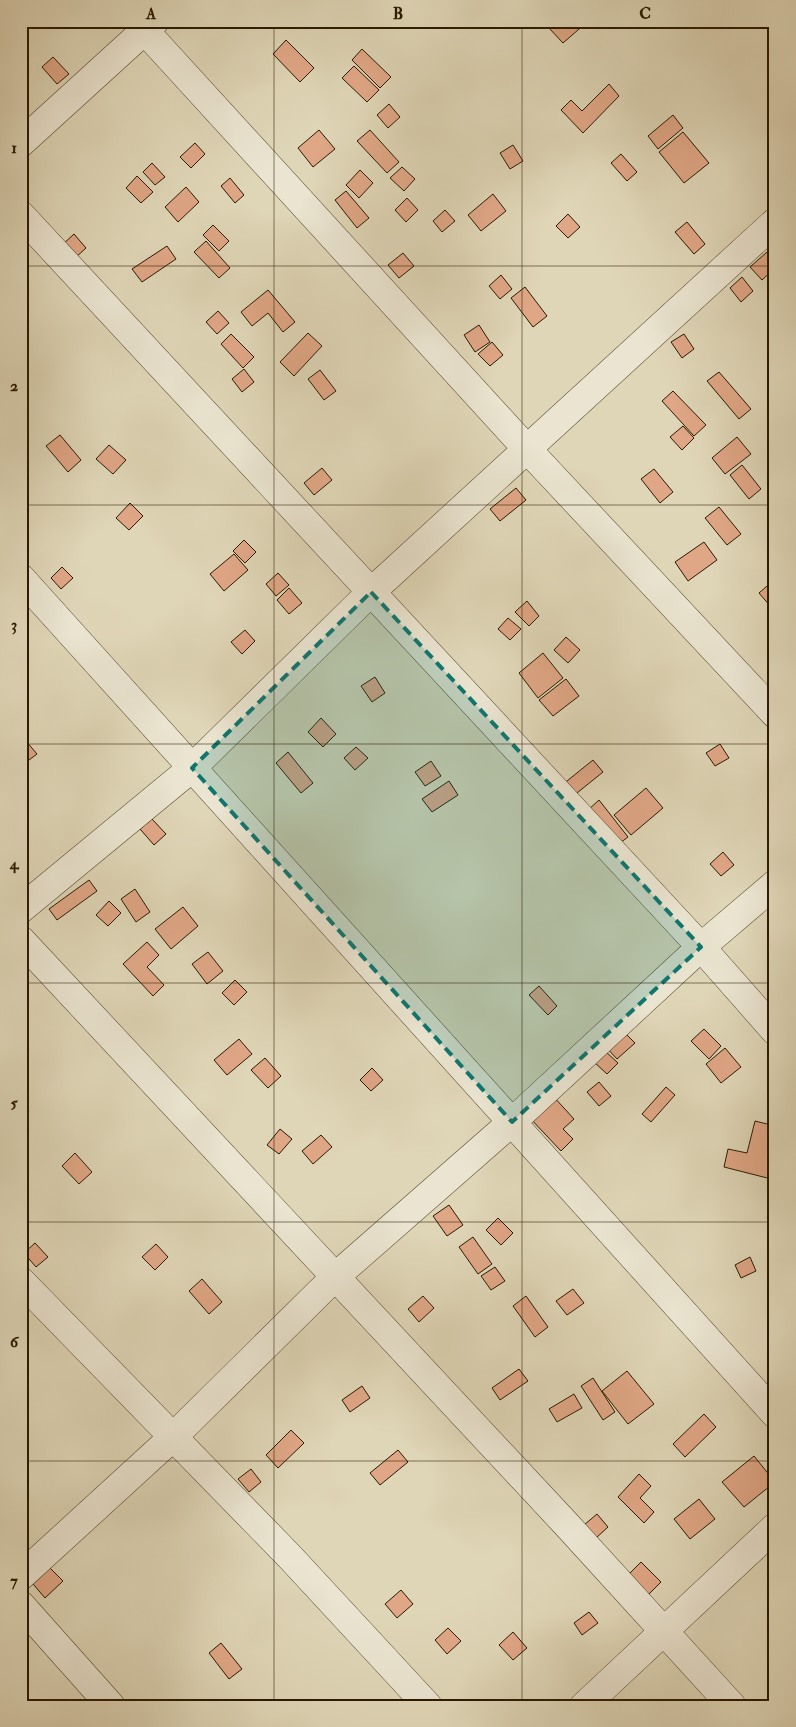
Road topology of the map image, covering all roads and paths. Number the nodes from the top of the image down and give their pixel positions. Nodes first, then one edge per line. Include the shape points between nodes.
1 (150, 26) edge
2 (21, 143) edge
3 (21, 215) edge
4 (775, 222) edge
5 (527, 449) junction
6 (21, 578) edge
7 (371, 592) junction
8 (775, 714) edge
9 (192, 768) junction
10 (775, 884) edge
11 (21, 910) edge
12 (21, 940) edge
13 (701, 947) junction
14 (775, 1031) edge
15 (512, 1122) junction
16 (335, 1276) junction
17 (21, 1281) edge
18 (775, 1414) edge
19 (173, 1437) junction
20 (775, 1527) edge
21 (21, 1576) edge
22 (21, 1605) edge
23 (664, 1631) junction
24 (111, 1706) edge
25 (428, 1706) edge
26 (584, 1706) edge
27 (732, 1706) edge

1 - 2 street
1 - 5 street
3 - 7 street
4 - 5 street
5 - 7 street
5 - 8 street
6 - 9 street
7 - 9 street
7 - 13 street
9 - 11 street
9 - 15 street
10 - 13 street
12 - 16 street
13 - 14 street
13 - 15 street
15 - 16 street
15 - 18 street
16 - 19 street
16 - 23 street
17 - 19 street
19 - 21 street
19 - 25 street
20 - 23 street
22 - 24 street
23 - 26 street
23 - 27 street

